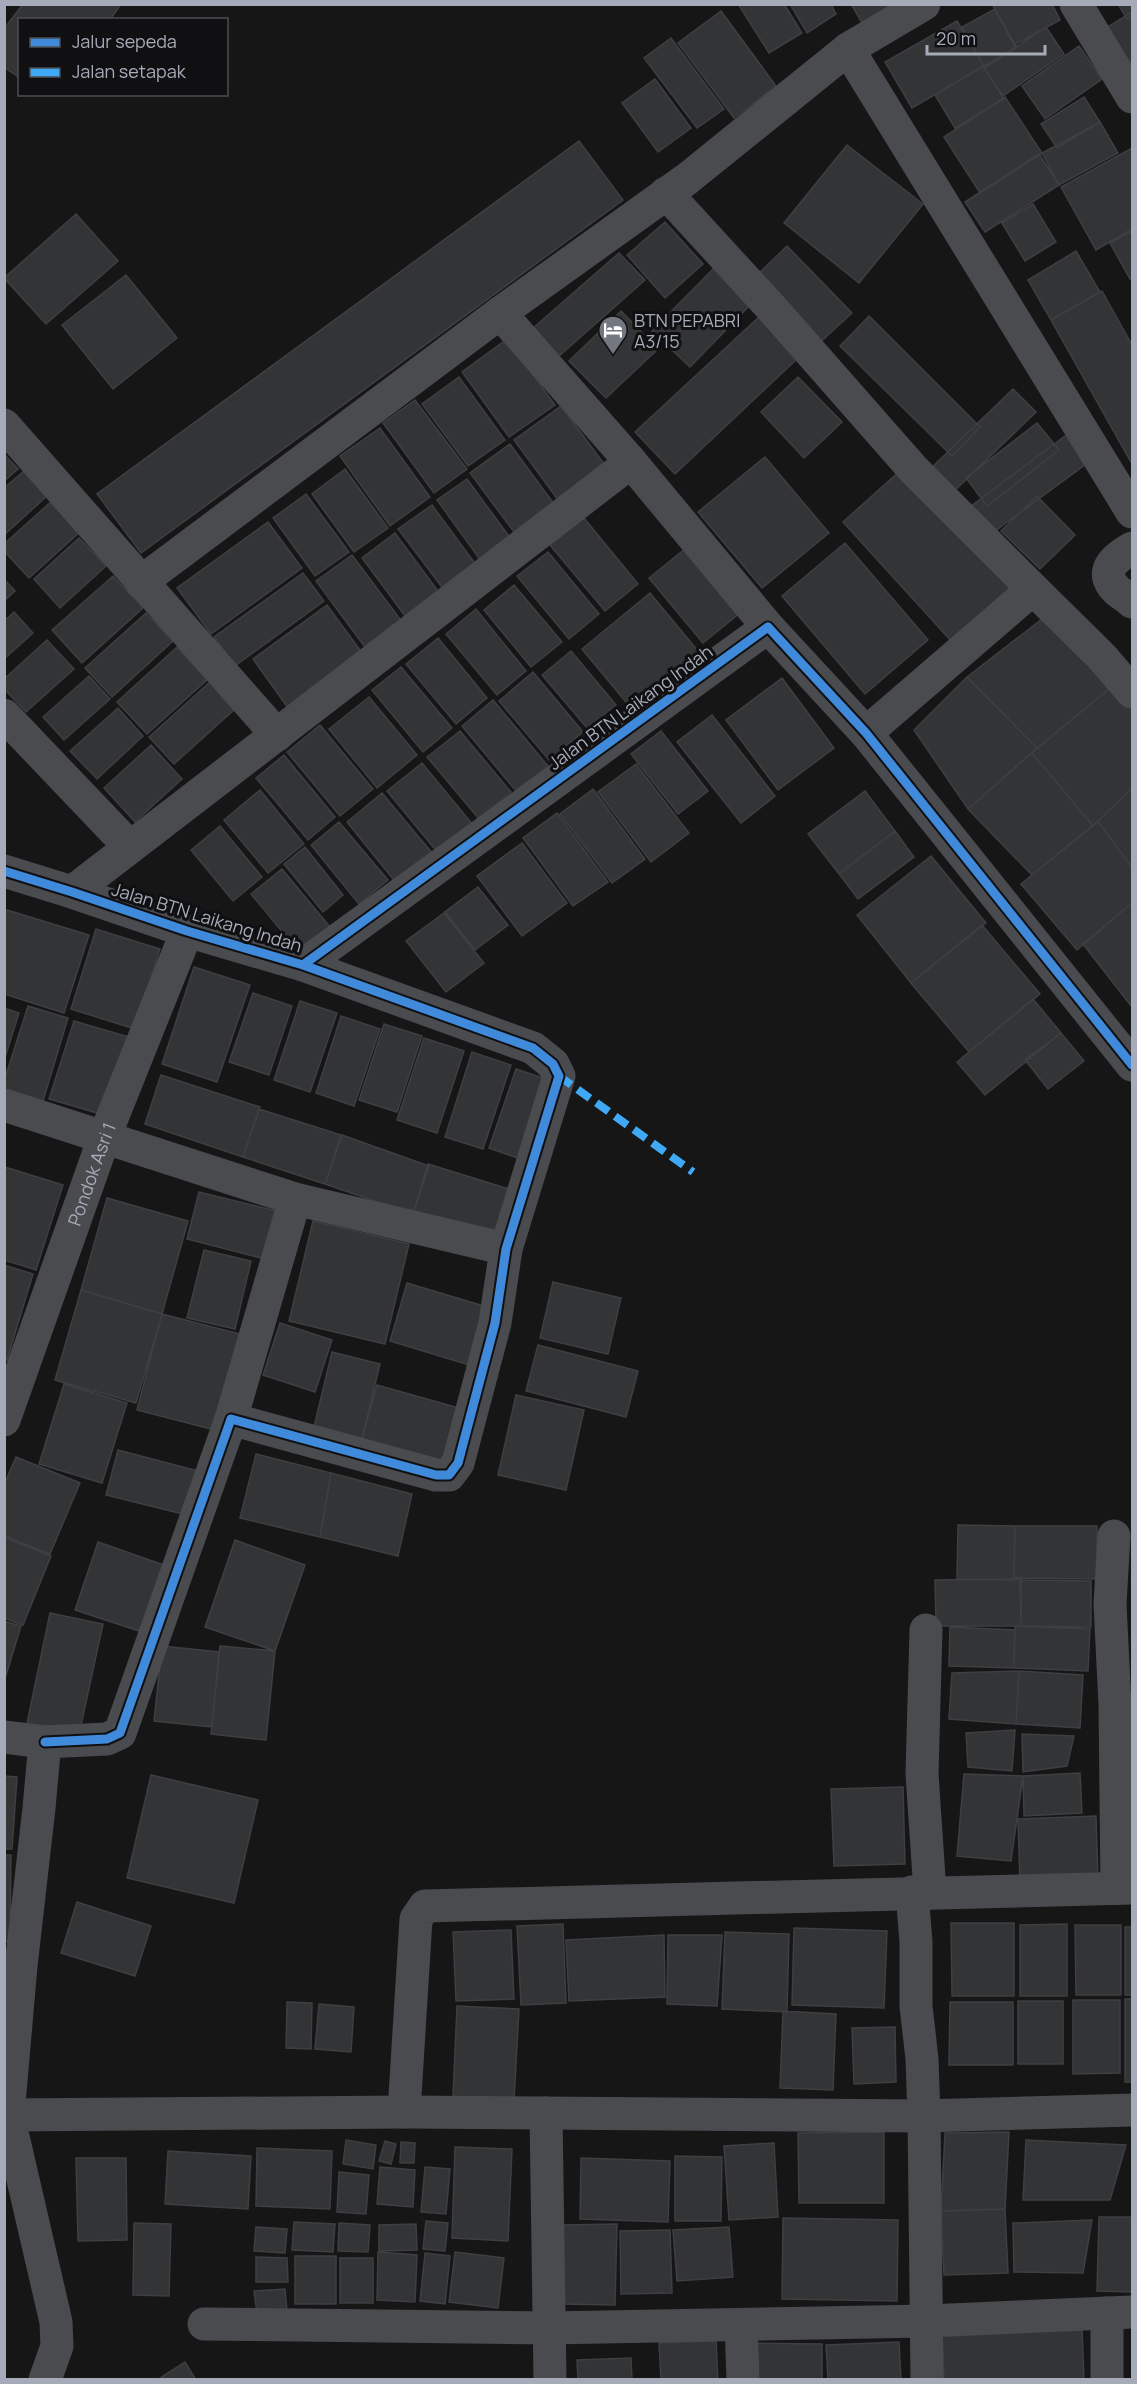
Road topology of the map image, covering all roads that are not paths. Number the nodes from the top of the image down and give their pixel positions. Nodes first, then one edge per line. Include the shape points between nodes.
1 (924, 4) edge
2 (1076, 4) edge
3 (848, 49) junction
4 (1132, 97) edge
5 (666, 193) junction
6 (500, 313) junction
7 (4, 425) edge
8 (631, 462) junction
9 (1132, 512) edge
10 (1132, 548) edge
11 (141, 582) junction
12 (1033, 589) junction
13 (1132, 602) edge
14 (768, 627) junction
15 (1132, 692) edge
16 (4, 715) edge
17 (866, 733) junction
18 (277, 735) junction
19 (130, 847) junction
20 (4, 871) edge
21 (72, 892) junction
22 (187, 931) junction
23 (303, 965) junction
24 (1132, 1065) edge
25 (4, 1105) edge
26 (104, 1138) junction
27 (295, 1199) junction
28 (506, 1249) junction
29 (231, 1419) junction
30 (4, 1420) edge
31 (1114, 1536) dead end
32 (926, 1630) dead end
33 (4, 1737) edge
34 (45, 1742) junction
35 (1125, 1888) edge
36 (921, 1892) junction
37 (13, 1965) edge
38 (1132, 2110) edge
39 (404, 2112) junction
40 (546, 2113) junction
41 (8, 2115) junction
42 (924, 2116) junction
43 (1120, 2312) edge
44 (927, 2322) junction
45 (204, 2324) dead end
46 (741, 2325) junction
47 (549, 2328) junction
48 (45, 2379) edge
49 (550, 2379) edge
50 (743, 2379) edge
51 (927, 2379) edge
52 (1107, 2379) edge

1 - 3 street
2 - 4 street
3 - 5 street
3 - 9 street
5 - 6 street
5 - 12 street via 914,470
6 - 8 street
6 - 11 street
7 - 11 street
8 - 14 street
8 - 18 street
10 - 13 street via 1114,558 1109,571 1112,586
11 - 18 street
12 - 15 street
12 - 17 street
14 - 17 street
14 - 23 street, Jalan BTN Laikang Indah
16 - 19 street
17 - 24 street
18 - 19 street
19 - 21 street
20 - 21 street, Jalan BTN Laikang Indah
21 - 22 street, Jalan BTN Laikang Indah
22 - 23 street, Jalan BTN Laikang Indah
22 - 26 street, Pondok Asri 1
23 - 28 street via 532,1048 553,1064 559,1076
25 - 26 street
26 - 27 street
26 - 30 street, Pondok Asri 1
27 - 28 street
27 - 29 street
28 - 29 street via 495,1323 458,1463 449,1475 436,1475
29 - 34 street via 120,1733 107,1739
31 - 35 street via 1110,1604
32 - 36 street
33 - 34 street
34 - 37 street via 39,1808
35 - 36 street
36 - 39 street via 425,1906 416,1918
36 - 42 street via 916,2007
37 - 41 street
38 - 42 street
39 - 40 street
39 - 41 street
40 - 42 street
40 - 47 street
41 - 48 street via 56,2322 57,2346
42 - 44 street
43 - 44 street
43 - 52 street
44 - 46 street
44 - 51 street
45 - 47 street
46 - 47 street
46 - 50 street
47 - 49 street

